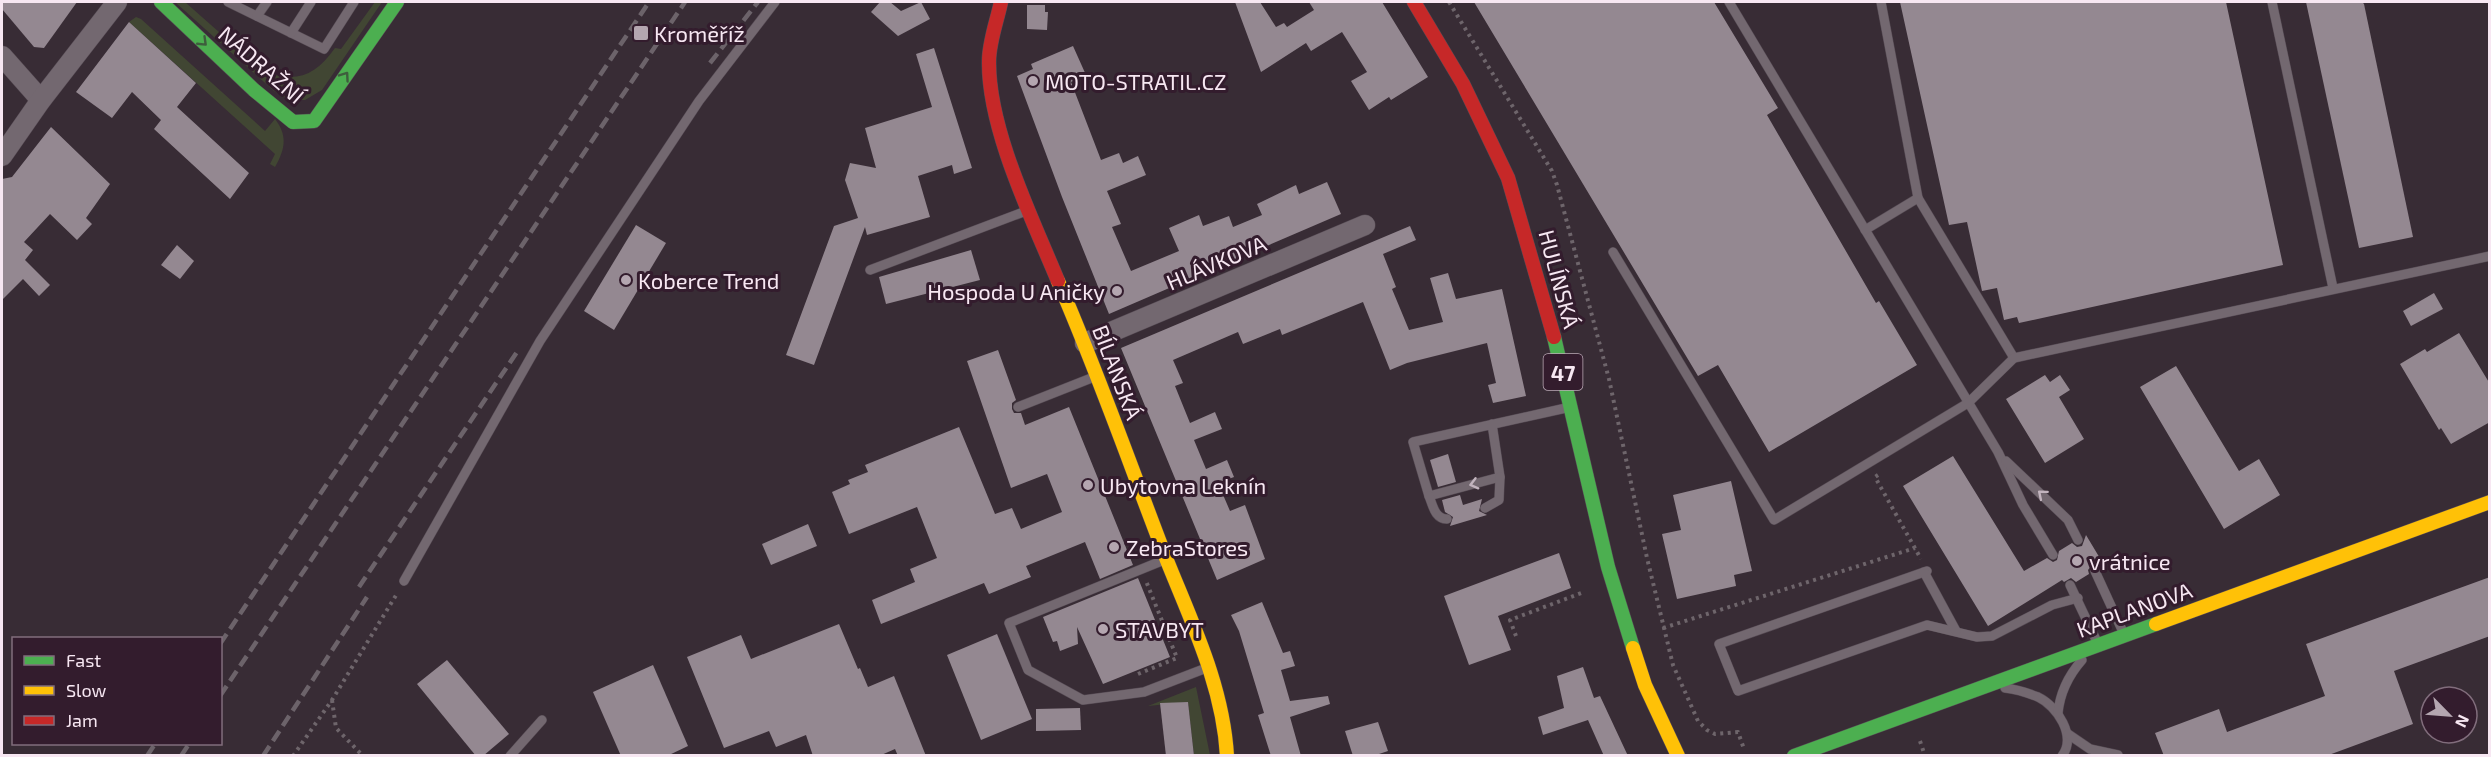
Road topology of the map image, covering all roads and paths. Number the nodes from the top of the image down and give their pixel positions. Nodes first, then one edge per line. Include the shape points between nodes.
1 (117, 2) edge
2 (161, 2) edge
3 (228, 2) edge
4 (267, 2) edge
5 (311, 2) edge
6 (354, 2) edge
7 (397, 2) edge
8 (775, 2) edge
9 (1001, 2) edge
10 (1414, 2) edge
11 (1449, 2) edge
12 (1729, 2) edge
13 (1881, 2) edge
14 (2272, 2) edge
15 (257, 16) junction
16 (291, 33) junction
17 (2, 56) edge
18 (41, 100) junction
19 (2, 156) edge
20 (1918, 198) junction
21 (1028, 210) junction
22 (1365, 225) dead end
23 (1865, 230) junction
24 (1614, 252) dead end
25 (2490, 256) edge
26 (870, 270) dead end
27 (2333, 288) junction
28 (1085, 343) junction
29 (2014, 358) junction
30 (1098, 376) junction
31 (1968, 403) junction
32 (1570, 406) junction
33 (1018, 407) dead end
34 (1492, 424) junction
35 (1998, 452) junction
36 (1885, 471) dead end
37 (1500, 477) junction
38 (1429, 496) junction
39 (2490, 502) edge
40 (1485, 508) dead end
41 (1447, 519) dead end
42 (2078, 540) dead end
43 (1915, 548) junction
44 (2053, 555) dead end
45 (1169, 564) junction
46 (1925, 571) junction
47 (2095, 571) dead end
48 (404, 581) joint
49 (2070, 585) dead end
50 (1584, 592) dead end
51 (2078, 598) junction
52 (1663, 628) junction
53 (1956, 631) junction
54 (2124, 634) junction
55 (1516, 636) dead end
56 (2098, 645) junction
57 (1210, 667) junction
58 (1138, 674) dead end
59 (1988, 687) junction
60 (332, 700) junction
61 (2058, 713) junction
62 (542, 720) dead end
63 (2068, 734) junction
64 (1920, 741) dead end
65 (1744, 749) dead end
66 (2118, 755) edge
67 (293, 756) edge
68 (363, 756) edge
69 (510, 756) edge
70 (1227, 756) edge
71 (1678, 756) edge
72 (1794, 756) edge
73 (1925, 756) edge
74 (2062, 756) edge

1 - 18 street
2 -> 7 main road, NÁDRAŽNÍ via 292,122 314,121
3 - 15 lane
4 - 15 lane
5 - 16 lane
6 - 16 lane via 324,48
8 - 48 lane via 699,101 540,341
9 - 21 main road, BÍLANSKÁ via 989,58 990,91
10 - 32 main road, HULÍNSKÁ / 47 via 1474,105 1508,178
11 - 52 path via 1557,184 1609,379
12 - 23 lane
13 - 20 lane
14 - 27 lane
15 - 16 lane
17 - 18 street
18 - 19 street
20 - 23 lane
20 - 29 lane
21 - 26 lane
21 - 28 main road, BÍLANSKÁ
22 - 28 street, HLÁVKOVA
23 - 31 lane
24 - 31 lane via 1774,520
25 - 27 lane
27 - 29 lane
28 - 30 main road, BÍLANSKÁ
29 - 31 lane
30 - 33 lane
30 - 45 main road, BÍLANSKÁ
31 - 35 lane
32 - 34 lane
32 - 71 main road, HULÍNSKÁ / 47 via 1608,567 1645,685
34 - 37 lane
34 - 38 lane via 1413,441
42 -> 35 lane via 2068,520
35 - 44 lane
36 - 43 path via 1875,477
37 -> 38 lane
37 - 40 lane via 1500,500
38 - 41 lane via 1437,514
39 - 54 main road, KAPLANOVA
43 - 46 path
43 - 52 path
45 - 57 main road, BÍLANSKÁ
45 - 57 lane via 1009,623 1028,670 1083,700 1144,692
45 - 58 path via 1145,579 1178,658
46 - 53 lane
46 - 53 lane via 1719,644 1738,691 1927,625
47 - 54 lane
48 - 60 path
49 - 51 lane
50 - 55 path via 1510,620
51 - 53 lane via 2052,605 1992,636 1977,637
51 - 56 lane
52 - 65 path via 1673,665 1698,721 1715,734 1738,732
54 - 56 main road, KAPLANOVA
56 - 59 main road, KAPLANOVA
56 - 61 lane via 2068,677
57 - 70 main road, BÍLANSKÁ
59 - 61 lane via 2010,688 2039,698
59 - 72 main road, KAPLANOVA
60 - 67 path
60 - 68 path via 336,728
61 - 63 lane
62 - 69 lane
63 - 66 lane via 2090,749
63 - 74 lane
64 - 73 path

